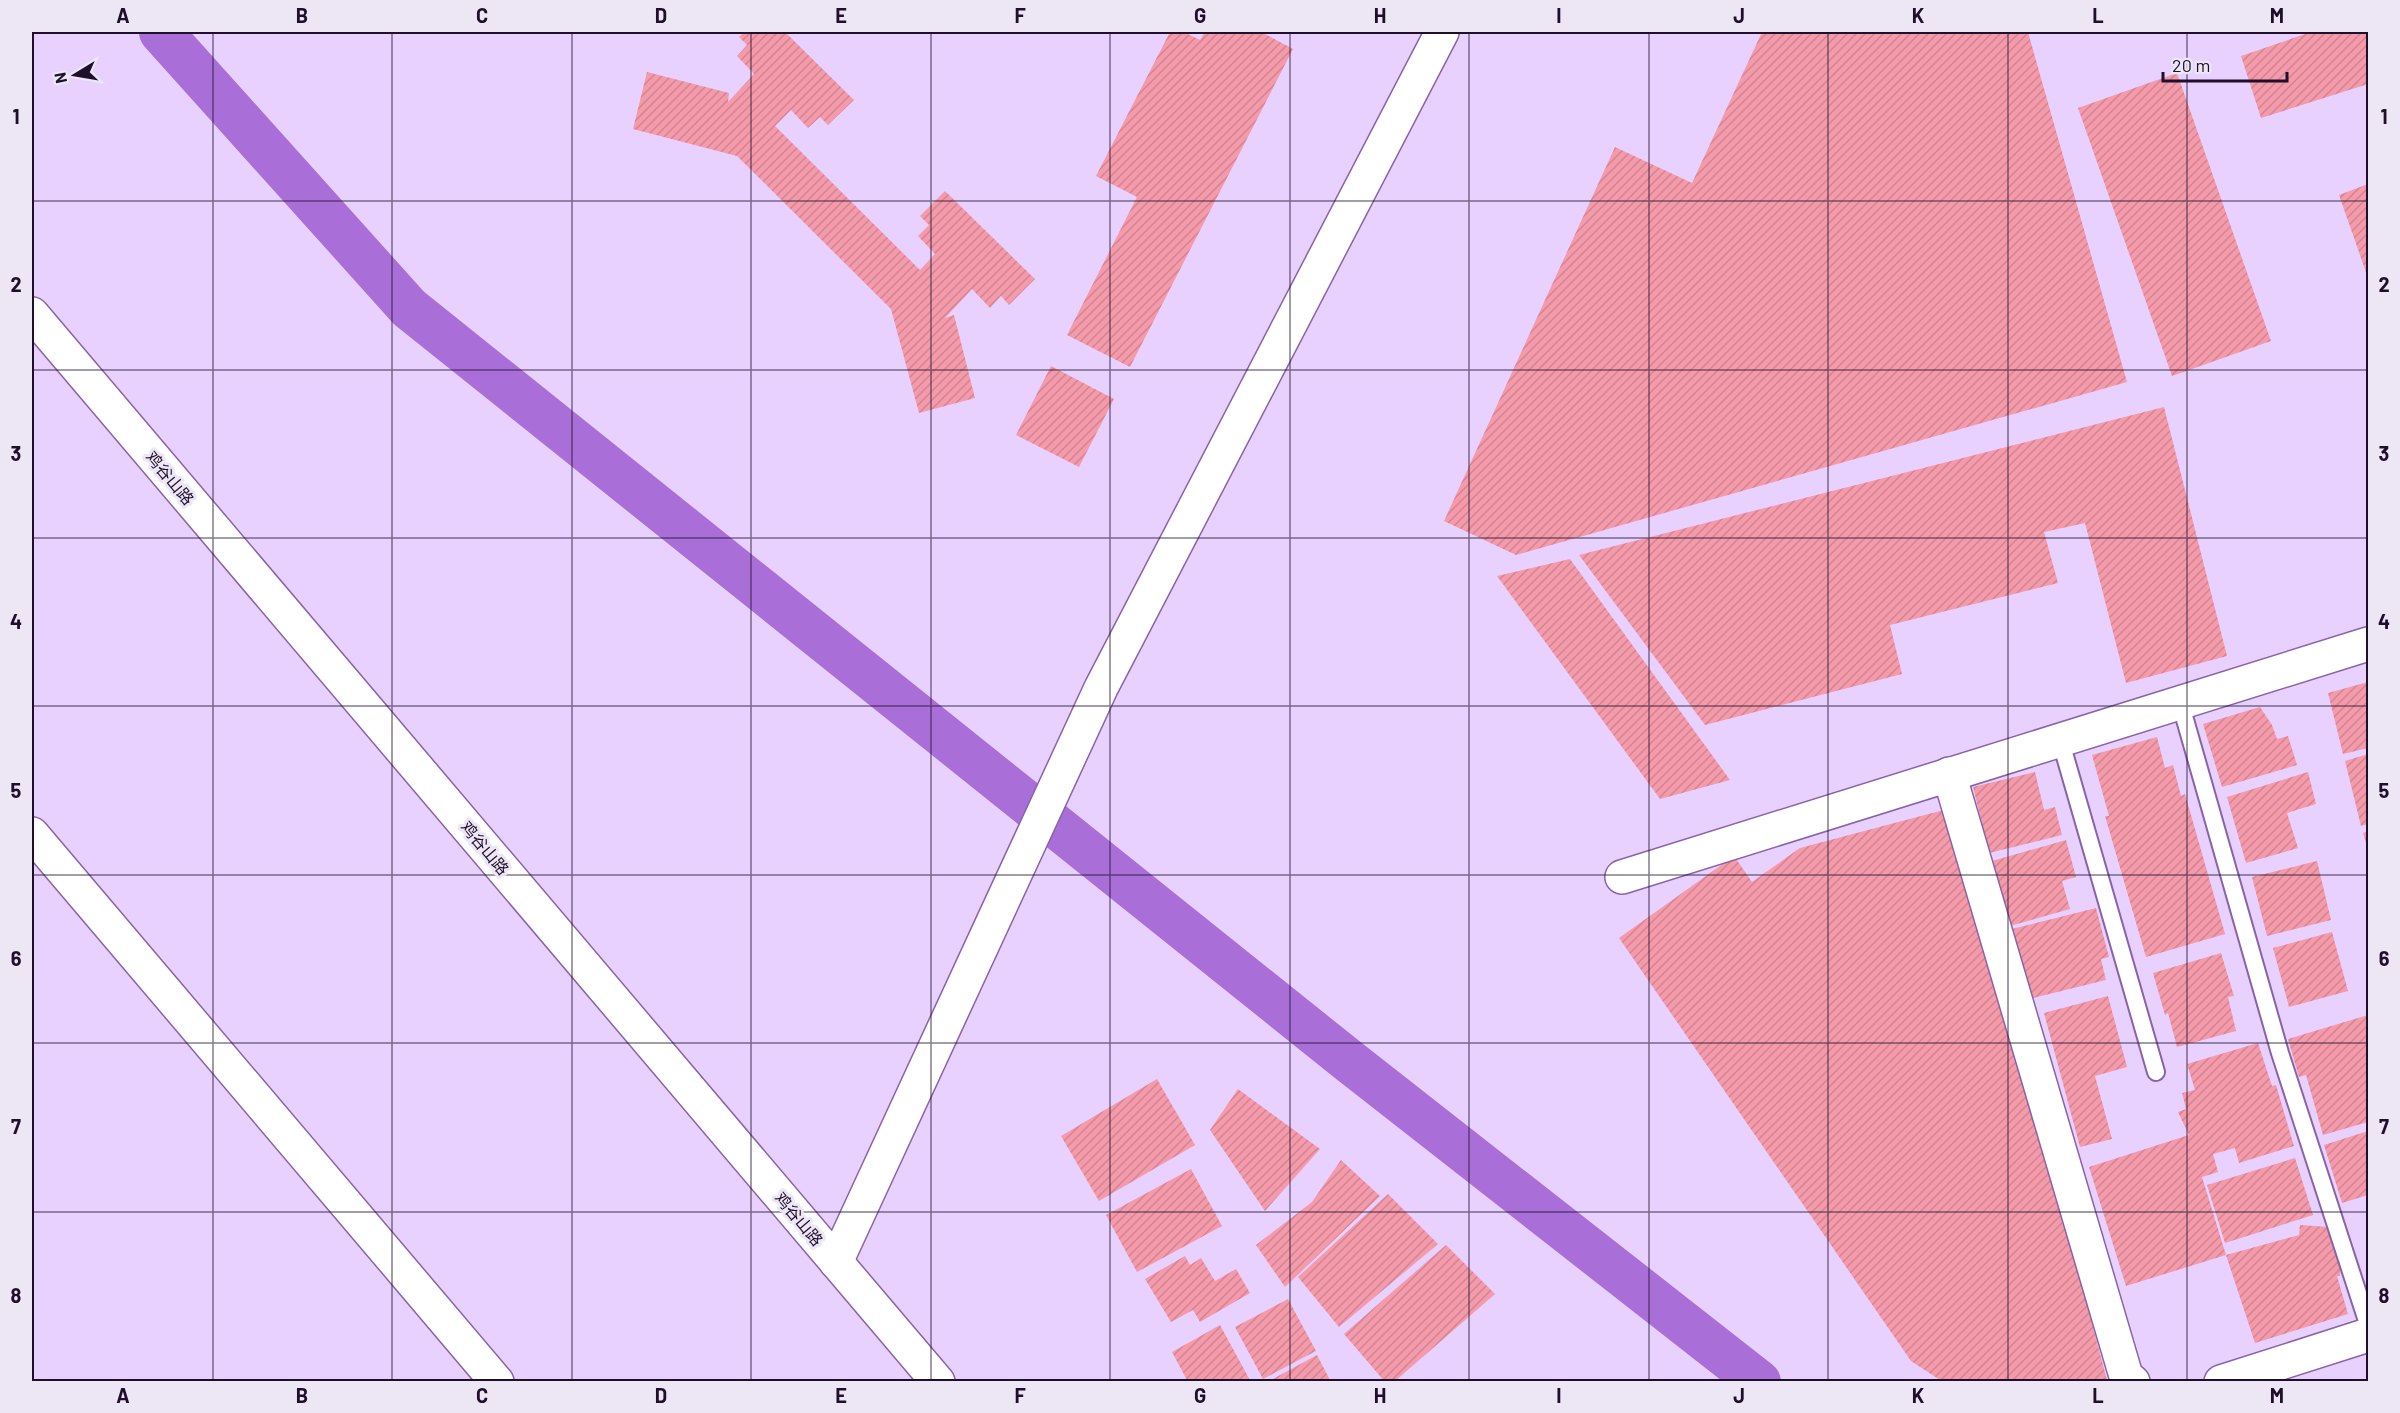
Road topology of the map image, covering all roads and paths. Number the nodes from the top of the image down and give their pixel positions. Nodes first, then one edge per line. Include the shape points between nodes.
1 (1442, 32) edge
2 (32, 314) edge
3 (2368, 644) edge
4 (2180, 702) junction
5 (2060, 739) junction
6 (1949, 774) junction
7 (32, 834) edge
8 (1622, 877) dead end
9 (2156, 1072) dead end
10 (836, 1262) junction
11 (2368, 1324) edge
12 (2368, 1335) edge
13 (497, 1382) edge
14 (938, 1382) edge
15 (2133, 1382) edge
16 (2221, 1382) edge

1 - 10 street via 1101,688
2 - 10 street, 鸡谷山路
3 - 4 street
4 - 5 street
4 - 11 lane via 2280,1053
5 - 6 street
5 - 9 lane
6 - 8 street
6 - 15 street via 2126,1376
7 - 13 street
10 - 14 street, 鸡谷山路
12 - 16 street

